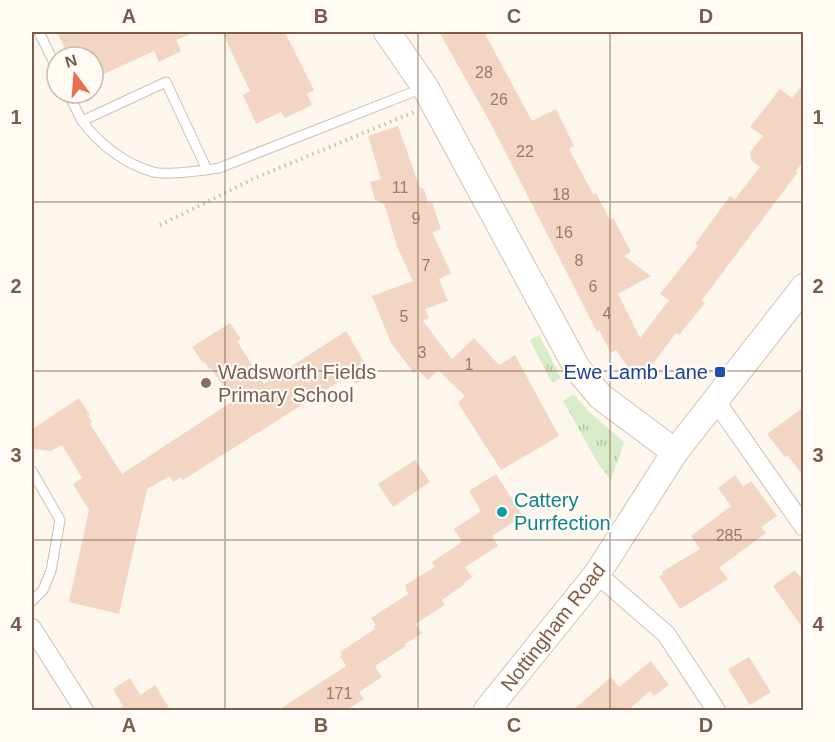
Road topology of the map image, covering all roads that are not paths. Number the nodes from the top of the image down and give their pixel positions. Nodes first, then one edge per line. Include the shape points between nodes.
1 (387, 32) edge
2 (429, 95) junction
3 (74, 105) edge
4 (82, 121) junction
5 (207, 170) junction
6 (804, 287) edge
7 (715, 400) junction
8 (675, 452) junction
9 (32, 471) edge
10 (804, 527) edge
11 (597, 574) junction
12 (32, 601) edge
13 (33, 633) edge
14 (84, 711) edge
15 (487, 711) edge
16 (716, 711) edge

1 - 2 main road
2 - 5 lane
2 - 8 main road via 578,368 600,396
3 - 4 lane
4 - 5 lane via 110,150 155,173
4 - 5 lane via 166,82
6 - 7 main road, Nottingham Road
7 - 8 main road, Nottingham Road
7 - 10 street
8 - 11 main road, Nottingham Road
9 - 12 lane via 60,520 51,571 43,590
11 - 15 main road, Nottingham Road
11 - 16 street via 666,634
13 - 14 street

